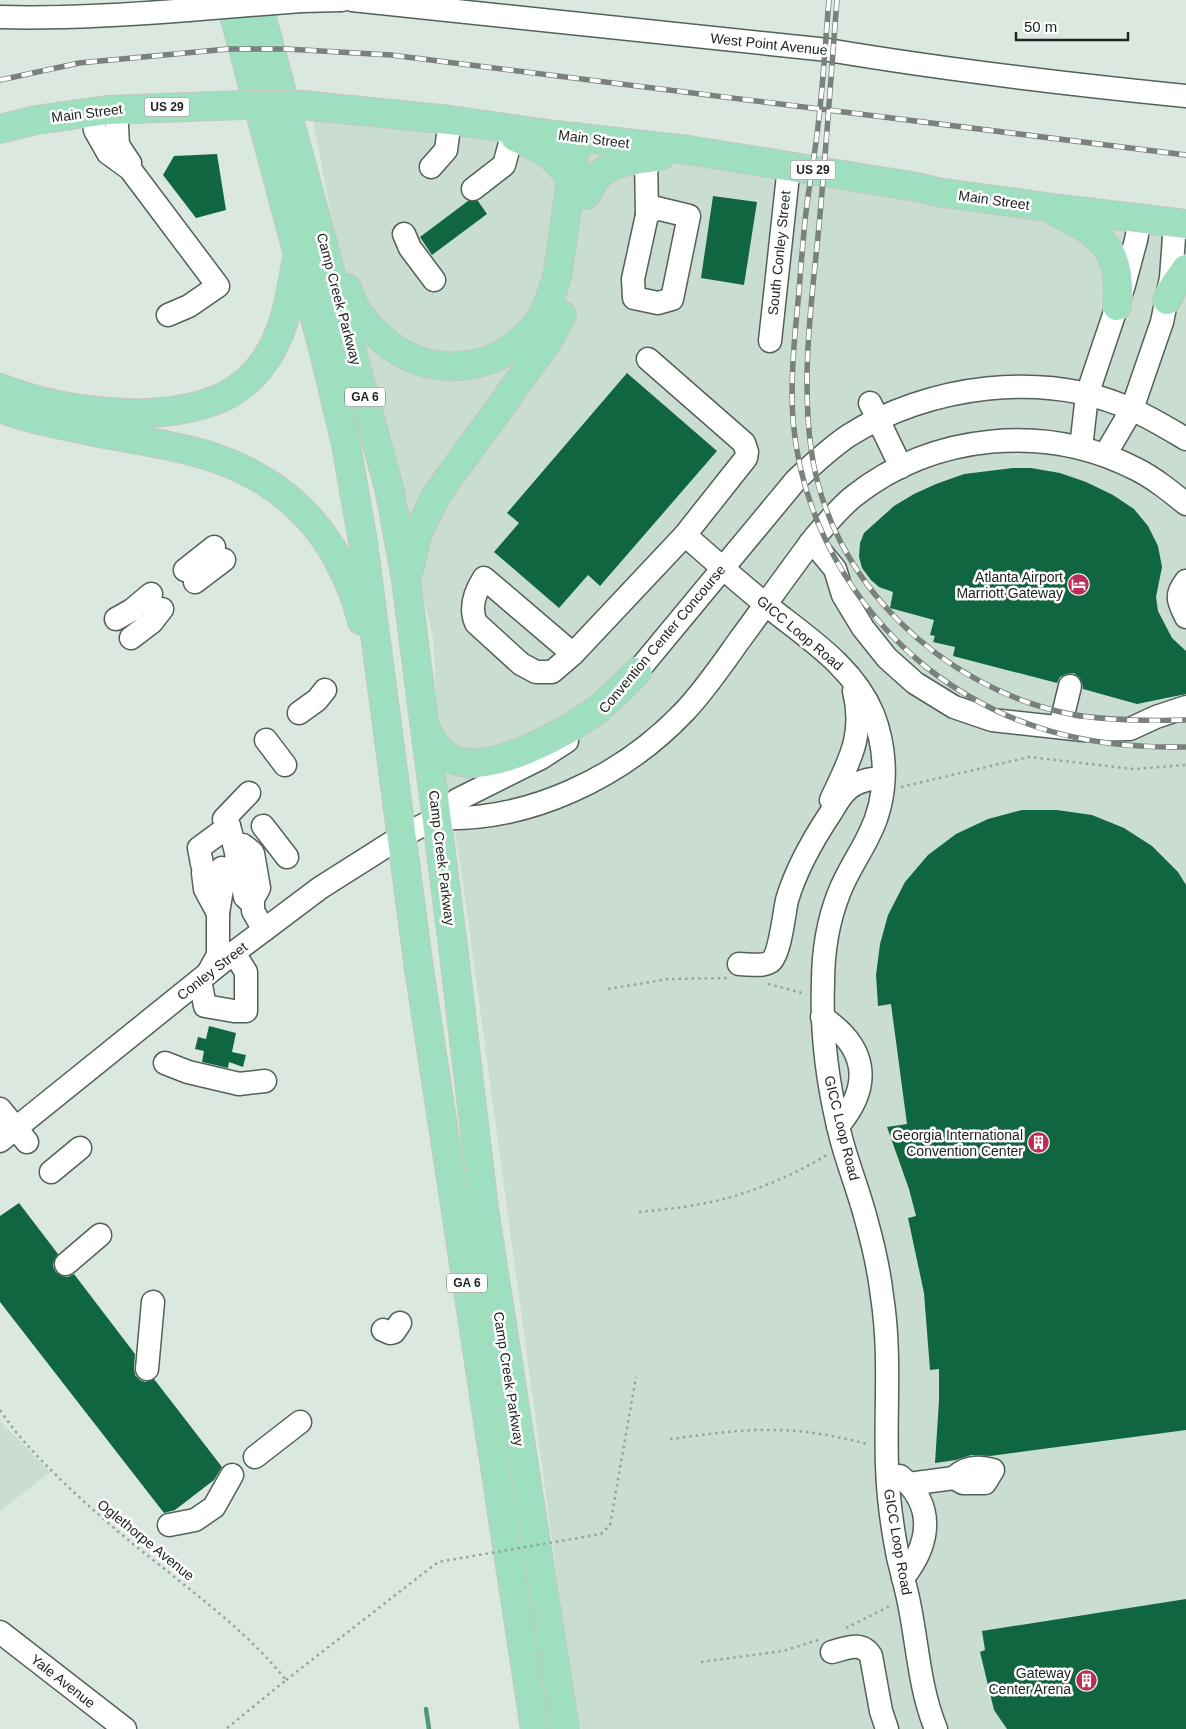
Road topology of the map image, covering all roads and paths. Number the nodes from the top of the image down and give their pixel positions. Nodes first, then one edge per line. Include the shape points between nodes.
1 (230, 0) edge
2 (258, 0) edge
3 (342, 0) edge
4 (352, 0) edge
5 (0, 17) edge
6 (1186, 96) edge
7 (104, 110) junction
8 (463, 122) junction
9 (0, 129) edge
10 (512, 136) junction
11 (586, 138) junction
12 (688, 150) junction
13 (646, 158) junction
14 (789, 166) junction
15 (431, 168) dead end
16 (473, 188) dead end
17 (578, 188) junction
18 (1046, 208) junction
19 (316, 215) junction
20 (647, 215) dead end
21 (1140, 218) junction
22 (1181, 223) edge
23 (404, 234) dead end
24 (298, 254) junction
25 (1186, 269) edge
26 (434, 280) dead end
27 (1168, 300) junction
28 (1117, 306) junction
29 (168, 315) dead end
30 (770, 341) dead end
31 (648, 359) dead end
32 (0, 388) edge
33 (1087, 395) junction
34 (0, 408) edge
35 (1132, 409) junction
36 (874, 411) junction
37 (1186, 440) edge
38 (1081, 448) junction
39 (1105, 455) junction
40 (901, 467) junction
41 (1186, 504) edge
42 (685, 535) junction
43 (810, 544) junction
44 (219, 554) dead end
45 (722, 568) junction
46 (190, 576) dead end
47 (406, 580) junction
48 (1186, 581) edge
49 (765, 604) junction
50 (1186, 617) edge
51 (116, 619) dead end
52 (131, 638) dead end
53 (573, 654) junction
54 (844, 669) junction
55 (637, 672) junction
56 (1070, 686) dead end
57 (325, 690) dead end
58 (386, 707) junction
59 (1186, 707) edge
60 (299, 713) dead end
61 (1060, 727) junction
62 (426, 728) junction
63 (266, 740) dead end
64 (285, 765) dead end
65 (1186, 765) edge
66 (883, 784) junction
67 (249, 793) dead end
68 (437, 818) junction
69 (263, 826) dead end
70 (402, 836) junction
71 (808, 850) junction
72 (213, 852) junction
73 (287, 857) dead end
74 (256, 911) junction
75 (218, 920) junction
76 (238, 950) junction
77 (735, 971) joint
78 (204, 977) junction
79 (760, 982) dead end
80 (608, 989) dead end
81 (822, 1008) junction
82 (165, 1063) dead end
83 (265, 1081) dead end
84 (0, 1109) edge
85 (840, 1135) junction
86 (14, 1137) edge
87 (80, 1148) dead end
88 (51, 1172) dead end
89 (639, 1212) dead end
90 (100, 1235) dead end
91 (66, 1264) dead end
92 (153, 1302) dead end
93 (146, 1369) dead end
94 (636, 1377) dead end
95 (0, 1410) edge
96 (300, 1422) dead end
97 (670, 1439) dead end
98 (255, 1457) dead end
99 (886, 1458) junction
100 (232, 1475) dead end
101 (954, 1478) dead end
102 (908, 1484) junction
103 (169, 1525) dead end
104 (906, 1586) junction
105 (0, 1632) edge
106 (831, 1641) junction
107 (702, 1662) dead end
108 (286, 1680) junction
109 (125, 1729) edge
110 (226, 1729) edge
111 (535, 1729) edge
112 (564, 1729) edge
113 (887, 1729) edge
114 (936, 1729) edge

1 - 24 main road, Camp Creek Parkway / GA 6
2 - 19 main road, Camp Creek Parkway / GA 6
3 - 5 street, bridge via 129,15
4 - 6 street, West Point Avenue via 818,49 906,63
7 - 8 main road, Main Street / US 29, bridge via 302,105
7 - 9 main road, Main Street / US 29
7 - 29 street via 95,130 108,153 130,169 218,286 189,306
8 - 10 main road
8 - 11 main road, Main Street / US 29
8 - 15 street
10 - 16 street via 504,165
10 - 17 main road via 551,155
11 - 12 main road, Main Street / US 29
11 - 17 main road
12 - 13 main road
12 - 14 main road, Main Street / US 29
13 - 17 main road via 606,168 592,182
13 - 20 street
14 - 18 main road, Main Street / US 29
14 - 30 street, South Conley Street
17 - 19 main road via 546,308 520,342 496,357 466,366 447,367 422,362 381,338 354,306 331,242
17 - 47 main road via 574,273 560,321 437,494 418,532
18 - 21 main road, Main Street / US 29
18 - 28 main road via 1085,227 1105,244 1118,274
19 - 47 main road, Camp Creek Parkway / GA 6 via 390,492
21 - 22 main road, Main Street / US 29
21 - 28 street
22 - 27 street
23 - 26 street via 410,248
24 - 32 main road via 288,306 274,344 250,378 217,400 162,411 104,412 42,402
24 - 58 main road, Camp Creek Parkway / GA 6 via 347,452
25 - 27 main road
27 - 35 street
28 - 33 street
31 - 42 street via 744,443 747,452 746,458
33 - 35 street, Convention Center Concourse
33 - 36 street, Convention Center Concourse via 1020,387 982,389
33 - 38 street
34 - 58 main road via 36,419 202,454 256,475 280,491 321,533 336,556 360,612
35 - 37 street, Convention Center Concourse
35 - 39 street
36 - 40 street
36 - 45 street, Convention Center Concourse via 796,480
38 - 39 street
38 - 40 street via 1020,439 989,441 958,446
39 - 41 street via 1138,470
40 - 43 street via 854,496 834,514
42 - 45 street, GICC Loop Road
42 - 53 street
43 - 49 street
43 - 61 street via 835,569 843,595 862,628 887,658 915,683 954,707 992,720
44 - 46 street
45 - 49 street, GICC Loop Road
45 - 55 street, Convention Center Concourse
47 - 62 main road, Camp Creek Parkway / GA 6
48 - 50 street via 1178,598
49 - 54 street, GICC Loop Road
49 - 68 street via 702,692 683,713 662,733 614,768 587,784 528,806 460,819
51 - 52 street via 156,601 152,622
53 - 53 street via 552,672 536,672 521,664 476,623 474,601 476,590 484,578
54 - 66 street, GICC Loop Road via 860,690 880,734
54 - 71 street via 857,705 856,741
55 - 62 main road via 579,722 536,745 495,760 472,764 450,758 433,743
55 - 68 street, Convention Center Concourse via 602,711 562,744 534,762 456,800
56 - 61 street
57 - 60 street
58 - 70 main road, Camp Creek Parkway / GA 6
59 - 61 street via 1130,730
62 - 68 main road, Camp Creek Parkway / GA 6
63 - 64 street
65 - 66 path via 1134,769 1029,756 928,782
66 - 71 street via 869,779 848,789
66 - 81 street, GICC Loop Road via 879,814 840,890 832,914 826,940
67 - 72 street
68 - 70 street, Conley Street
68 - 112 main road, Camp Creek Parkway / GA 6 via 484,1209
69 - 73 street
70 - 74 street, Conley Street via 283,916
70 - 111 main road, Camp Creek Parkway / GA 6 via 420,977
71 - 77 street via 788,899 775,957 762,965
72 - 74 street via 235,848 245,897
72 - 74 street via 242,845
72 - 75 street via 205,889
74 - 76 street, Conley Street
75 - 76 street
75 - 78 street via 218,955
76 - 78 street, Conley Street
76 - 78 street via 246,972 246,1011 205,1006
77 - 80 path
78 - 86 street, Conley Street
79 - 81 path via 796,990
81 - 85 street, GICC Loop Road via 827,1070
81 - 85 street via 847,1037 860,1067 856,1099
82 - 83 street via 240,1084
84 - 86 street
85 - 89 path via 814,1162 759,1187 701,1204
85 - 99 street, GICC Loop Road via 867,1220 883,1299 888,1377
87 - 88 street
90 - 91 street
92 - 93 street
94 - 108 path, bridge via 610,1525 606,1530 600,1534 438,1562
95 - 108 path, Oglethorpe Avenue via 33,1452 68,1487 248,1638
96 - 98 street
97 - 99 path via 732,1431 780,1430 835,1437
99 - 102 street
99 - 104 street, GICC Loop Road via 892,1524
100 - 103 street via 214,1507 195,1520
101 - 102 street
102 - 104 street via 921,1502 926,1518 925,1535
104 - 106 path via 884,1609
104 - 114 street, GICC Loop Road via 924,1694
105 - 109 street, Yale Avenue
106 - 107 path
106 - 113 street via 868,1650
108 - 110 path

